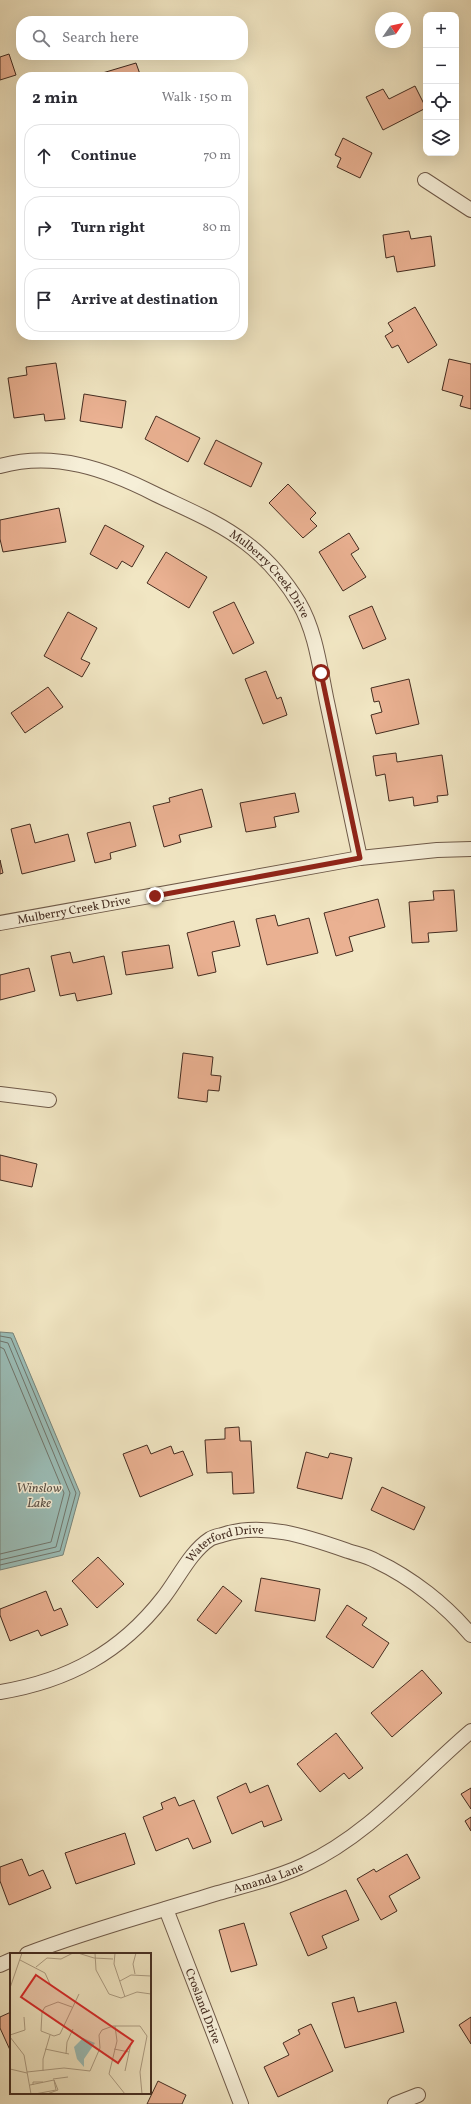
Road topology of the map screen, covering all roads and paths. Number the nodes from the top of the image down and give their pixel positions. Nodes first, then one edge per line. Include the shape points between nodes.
1 (425, 180) dead end
2 (471, 210) edge
3 (0, 466) edge
4 (471, 849) edge
5 (360, 858) junction
6 (0, 923) edge
7 (0, 1094) edge
8 (49, 1100) dead end
9 (471, 1635) edge
10 (0, 1692) edge
11 (471, 1731) edge
12 (166, 1909) junction
13 (30, 1953) edge
14 (10, 1960) edge
15 (0, 1965) edge
16 (418, 2095) dead end
17 (241, 2104) edge
18 (395, 2104) edge

1 - 2 street
3 - 5 street, Mulberry Creek Drive via 21,461 51,460 96,468 142,487 218,525 246,543 276,571 299,603 314,642
4 - 5 street, Mulberry Creek Drive
5 - 6 street, Mulberry Creek Drive
7 - 8 street
9 - 10 street, Waterford Drive via 426,1592 376,1560 323,1542 271,1529 238,1529 210,1539 191,1558 143,1624 114,1648 73,1671 28,1687
11 - 12 street, Amanda Lane via 355,1834 304,1865
12 - 13 street, Amanda Lane via 67,1938
12 - 17 street, Crosland Drive
14 - 15 street
16 - 18 street

